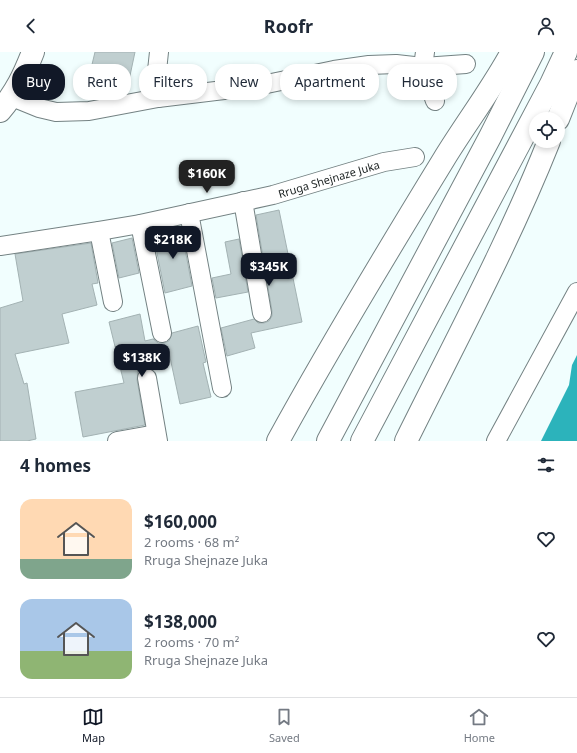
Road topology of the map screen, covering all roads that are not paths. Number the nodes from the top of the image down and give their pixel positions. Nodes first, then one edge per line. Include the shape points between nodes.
1 (33, 52) edge
2 (159, 52) edge
3 (512, 52) edge
4 (533, 52) edge
5 (566, 52) edge
6 (424, 59) edge
7 (158, 64) edge
8 (466, 64) dead end
9 (577, 71) edge
10 (207, 92) edge
11 (148, 100) edge
12 (435, 101) dead end
13 (6, 104) edge
14 (561, 112) edge
15 (546, 148) edge
16 (415, 157) dead end
17 (243, 202) junction
18 (189, 213) junction
19 (140, 224) junction
20 (99, 231) junction
21 (0, 246) edge
22 (577, 292) edge
23 (113, 302) dead end
24 (262, 313) dead end
25 (162, 333) dead end
26 (147, 378) dead end
27 (222, 388) dead end
28 (157, 437) edge
29 (117, 441) edge
30 (278, 441) edge
31 (328, 441) edge
32 (362, 441) edge
33 (406, 441) edge
34 (496, 441) edge

1 - 13 main road via 21,82
2 - 7 street
3 - 30 main road via 352,311
4 - 31 main road
5 - 32 main road
6 - 8 street
6 - 10 street via 334,70 257,86
6 - 12 street
9 - 14 main road
11 - 13 street via 89,112 56,112
15 - 33 main road via 514,222
16 - 17 street, Rruga Shejnaze Juka via 384,162
17 - 18 street, Rruga Shejnaze Juka
17 - 24 street
18 - 19 street, Rruga Shejnaze Juka
18 - 27 street
19 - 20 street, Rruga Shejnaze Juka
19 - 25 street
20 - 21 street, Rruga Shejnaze Juka
20 - 23 street
22 - 34 street
26 - 28 street
28 - 29 street

